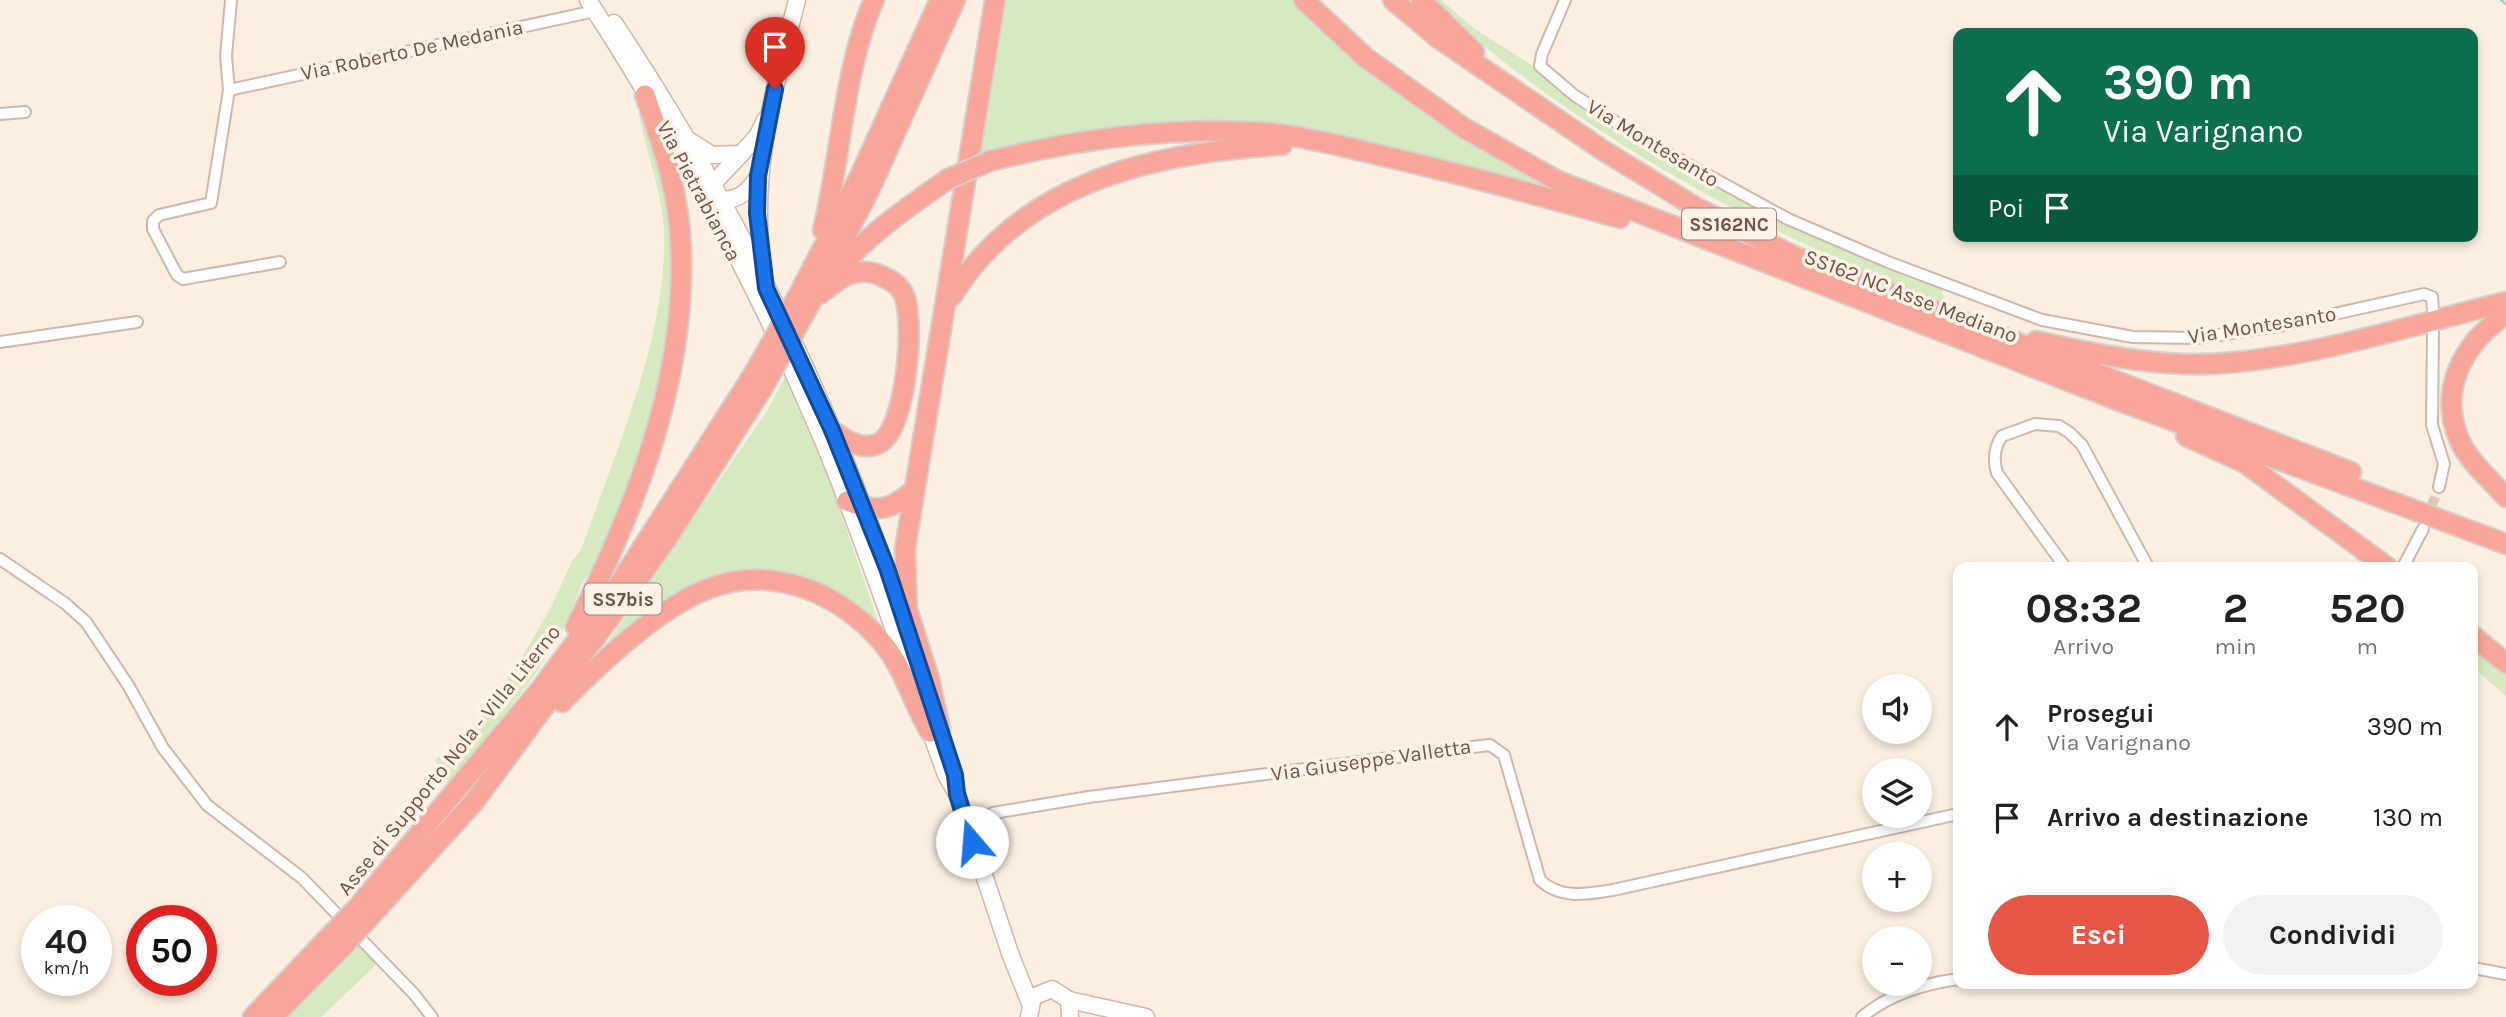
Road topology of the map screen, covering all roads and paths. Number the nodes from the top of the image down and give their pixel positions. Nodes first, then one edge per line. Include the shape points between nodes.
1 (231, 0) edge
2 (797, 0) edge
3 (863, 0) edge
4 (874, 0) edge
5 (940, 0) edge
6 (955, 0) edge
7 (995, 0) edge
8 (1304, 0) edge
9 (1393, 0) edge
10 (1421, 0) edge
11 (1565, 0) edge
12 (594, 4) edge
13 (861, 31) junction
14 (1513, 88) junction
15 (229, 90) junction
16 (645, 95) junction
17 (24, 112) dead end
18 (769, 112) junction
19 (0, 114) edge
20 (686, 139) junction
21 (1325, 142) junction
22 (741, 154) junction
23 (758, 176) junction
24 (708, 189) junction
25 (721, 200) junction
26 (1689, 235) junction
27 (816, 261) junction
28 (280, 262) dead end
29 (766, 288) junction
30 (805, 299) junction
31 (2506, 302) edge
32 (946, 306) junction
33 (2433, 310) dead end
34 (2506, 314) edge
35 (137, 322) dead end
36 (1963, 324) junction
37 (2433, 328) dead end
38 (0, 342) edge
39 (758, 382) junction
40 (2117, 400) junction
41 (832, 430) junction
42 (2439, 487) tunnel mouth
43 (913, 491) junction
44 (2506, 497) edge
45 (855, 504) junction
46 (2423, 529) tunnel mouth
47 (2506, 529) edge
48 (2506, 544) edge
49 (0, 559) edge
50 (2060, 562) edge
51 (2145, 562) edge
52 (2380, 562) edge
53 (2406, 562) edge
54 (2478, 640) edge
55 (2506, 663) edge
56 (540, 690) junction
57 (935, 730) junction
58 (519, 744) junction
59 (1953, 815) edge
60 (980, 866) junction
61 (362, 914) junction
62 (336, 942) junction
63 (1016, 969) junction
64 (2478, 969) edge
65 (2506, 974) edge
66 (1953, 980) edge
67 (1052, 989) junction
68 (1069, 1000) junction
69 (1094, 1008) junction
70 (1030, 1010) edge
71 (253, 1017) edge
72 (273, 1017) edge
73 (432, 1017) edge
74 (1072, 1017) edge
75 (1146, 1017) edge
76 (1862, 1017) edge

1 - 15 street via 226,56
2 - 18 main road
3 - 13 highway
4 - 13 highway
5 - 27 highway, Asse di Supporto Nola - Villa Literno / SS7bis
6 - 30 highway, Asse di Supporto Nola - Villa Literno / SS7bis via 869,191
7 - 32 highway
8 - 26 highway via 1366,58 1464,128 1558,181
9 - 14 highway, SS162NC via 1438,38
10 - 14 highway
11 - 33 street, Via Montesanto via 1540,66 1574,95 1650,144 1788,219 2017,312 2087,330 2180,338 2285,325 2424,294 2432,297
12 - 15 street, Via Roberto De Medania
12 - 16 main road, Via Pietrabianca
12 - 20 main road, Via Pietrabianca via 660,92
13 - 27 highway via 835,183
14 - 36 highway, SS162NC via 1697,208 1794,256
15 - 28 street via 211,203 159,215 153,229 183,279
16 - 24 main road, Via Pietrabianca
16 - 56 highway via 672,181 681,250 680,306 668,381 617,542
17 - 19 street
18 - 22 main road via 758,135
18 - 23 main road
20 - 22 main road via 712,155
20 - 24 main road, Via Pietrabianca
21 - 26 highway
21 - 30 highway, bridge via 1215,131 1130,135 1065,142 990,161 948,179 896,215
21 - 32 highway via 1170,157 1088,182 1037,209 993,241
22 - 24 main road
23 - 25 main road via 747,193
23 - 29 main road via 757,213
24 - 25 main road
24 - 45 main road, Via Pietrabianca
25 - 29 main road, Via Pietrabianca
26 - 40 highway, SS162 NC Asse Mediano
27 - 30 highway, Asse di Supporto Nola - Villa Literno / SS7bis
29 - 41 main road, Via Pietrabianca
30 - 39 highway, Asse di Supporto Nola - Villa Literno / SS7bis, bridge
30 - 41 highway via 842,276 866,270 902,289 910,321 895,425 889,434 881,443 858,445
31 - 36 highway via 2276,356 2185,364 2091,354
32 - 43 highway
34 - 44 highway via 2465,351 2453,394 2459,440
35 - 38 street
36 - 47 highway
37 - 42 street via 2432,425 2444,464
39 - 56 highway, Asse di Supporto Nola - Villa Literno / SS7bis
39 - 58 highway, Asse di Supporto Nola - Villa Literno / SS7bis via 668,537
40 - 48 highway
40 - 52 highway via 2245,463
41 - 45 main road, Via Pietrabianca
43 - 45 highway via 885,508
43 - 57 highway via 905,549 907,609 929,678
45 - 57 main road, Via Pietrabianca
46 - 53 street
49 - 73 street via 86,622 163,748 207,805 302,878
50 - 51 street via 1997,473 1995,463 2002,436 2035,424 2059,426 2082,445
54 - 55 highway
56 - 61 highway, Asse di Supporto Nola - Villa Literno / SS7bis via 429,822
57 - 58 highway via 884,644 849,609 813,589 757,580 706,590 653,622 595,668
57 - 60 main road, Via Pietrabianca via 946,775 957,794
58 - 61 highway, Asse di Supporto Nola - Villa Literno / SS7bis via 442,838
59 - 60 street, Via Giuseppe Valletta via 1573,895 1540,880 1504,755 1490,745 993,813 982,825 990,859
60 - 63 main road, Via Pietrabianca
61 - 62 highway, Asse di Supporto Nola - Villa Literno / SS7bis, bridge
62 - 71 highway, Asse di Supporto Nola - Villa Literno / SS7bis
62 - 72 highway, Asse di Supporto Nola - Villa Literno / SS7bis
63 - 67 main road
63 - 70 main road, Via Pietrabianca
64 - 65 street
66 - 76 street via 1892,997
67 - 68 main road
67 - 70 main road, Via Pietrabianca via 1039,993
68 - 69 main road
68 - 74 main road
69 - 74 main road
69 - 75 main road

